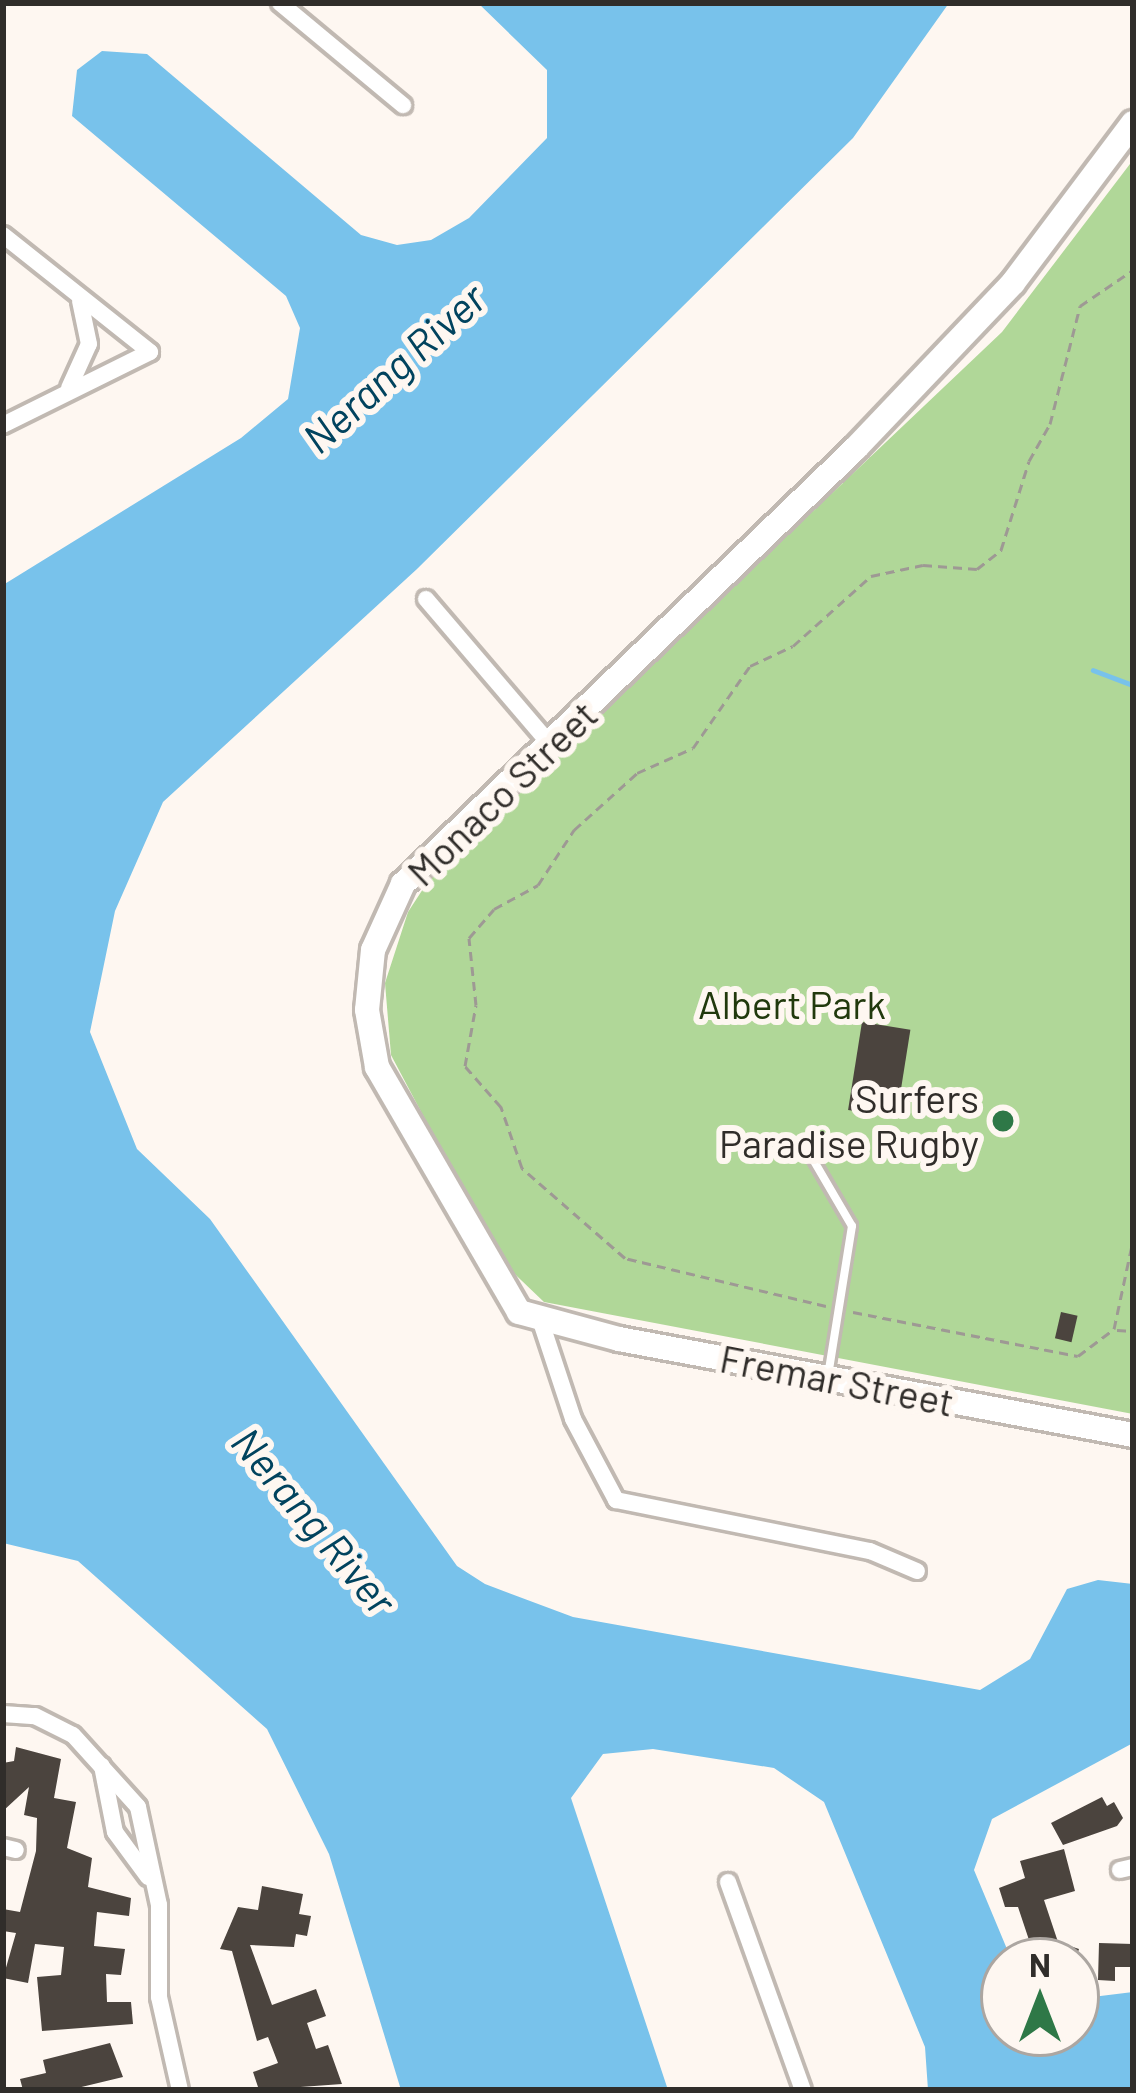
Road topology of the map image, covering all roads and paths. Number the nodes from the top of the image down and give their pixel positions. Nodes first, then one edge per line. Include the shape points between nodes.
1 (280, 3) edge
2 (404, 104) dead end
3 (1133, 123) edge
4 (3, 235) edge
5 (1133, 270) edge
6 (74, 295) junction
7 (64, 393) junction
8 (3, 425) edge
9 (426, 599) dead end
10 (548, 742) junction
11 (804, 1144) dead end
12 (1133, 1240) edge
13 (839, 1309) junction
14 (541, 1322) junction
15 (1114, 1329) junction
16 (1133, 1331) edge
17 (828, 1378) junction
18 (1133, 1435) edge
19 (917, 1571) dead end
20 (3, 1714) edge
21 (102, 1766) junction
22 (144, 1818) junction
23 (115, 1832) junction
24 (149, 1877) junction
25 (728, 1882) dead end
26 (179, 2090) edge
27 (803, 2090) edge

1 - 2 street
3 - 10 street, Monaco Street via 1013,283 657,646
4 - 6 street
5 - 13 path via 1080,306 1050,424 1029,461 1001,550 977,569 923,565 871,576 793,646 750,666 693,748 637,773 574,830 538,885 494,909 469,938 476,1005 465,1066 501,1107 522,1168 625,1258
6 - 7 street via 87,318 89,348
6 - 7 street via 150,352
7 - 8 street
9 - 10 street
10 - 14 street, Monaco Street via 404,884 384,914 367,996 377,1067 406,1124 505,1296
11 - 13 lane via 853,1226
12 - 15 path
13 - 15 path via 1078,1356
13 - 17 lane
14 - 17 street, Fremar Street
14 - 19 street, Monaco Street via 573,1419 616,1500 870,1551
15 - 16 path
17 - 18 street, Fremar Street
20 - 21 street via 53,1723
21 - 22 street
21 - 23 street
22 - 23 street
22 - 24 street
23 - 24 street
24 - 26 street via 161,1924 159,1997
25 - 27 street

